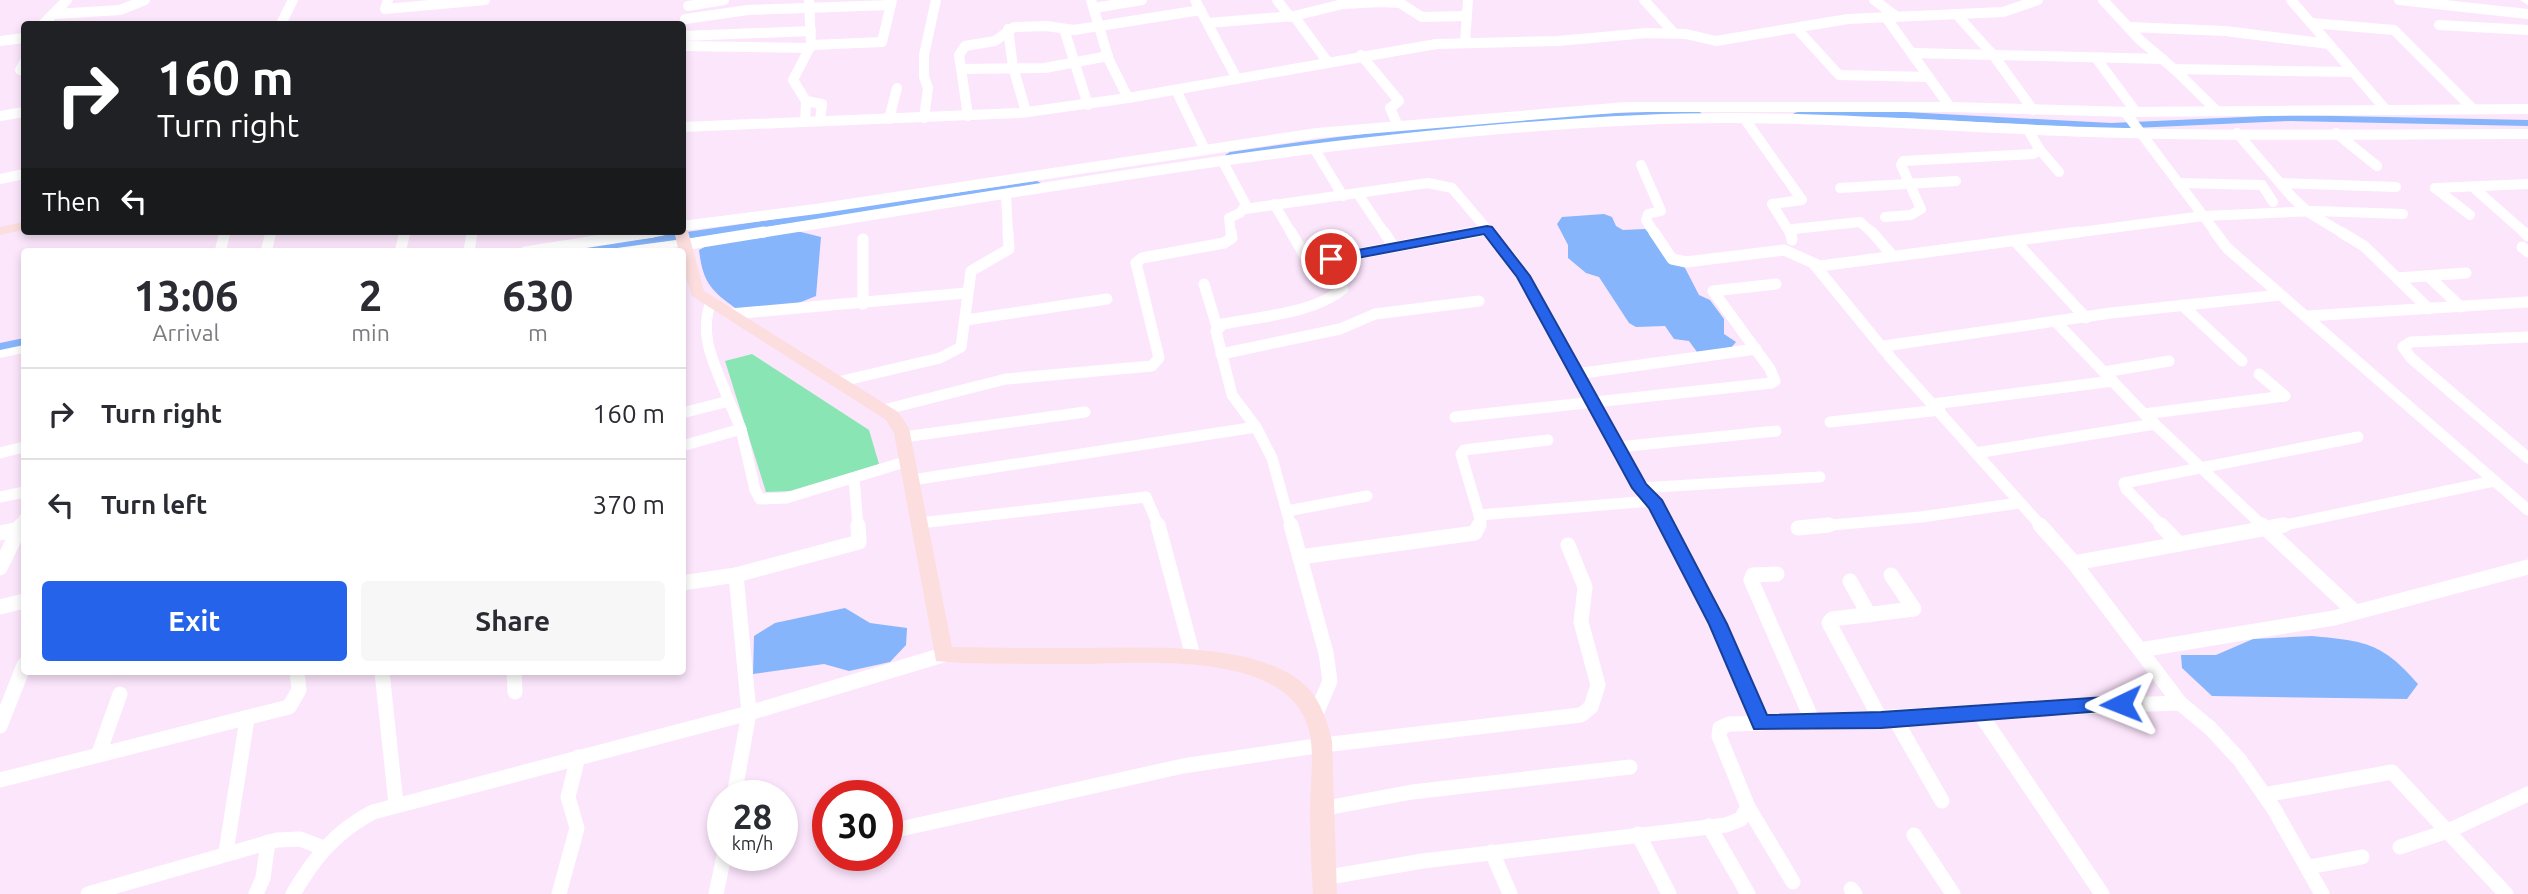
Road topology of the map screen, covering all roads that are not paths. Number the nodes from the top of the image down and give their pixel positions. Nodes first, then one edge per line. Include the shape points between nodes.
1 (67, 0) edge
2 (145, 0) edge
3 (293, 0) edge
4 (388, 0) edge
5 (485, 0) edge
6 (724, 0) edge
7 (936, 0) edge
8 (1142, 0) edge
9 (1195, 0) edge
10 (1277, 0) edge
11 (1468, 0) edge
12 (1644, 0) edge
13 (1874, 0) edge
14 (2038, 0) edge
15 (2103, 0) edge
16 (2291, 0) edge
17 (2399, 0) edge
18 (689, 3) edge
19 (809, 3) edge
20 (892, 3) edge
21 (1092, 4) edge
22 (748, 9) junction
23 (1201, 10) junction
24 (2528, 13) edge
25 (55, 14) junction
26 (1956, 14) junction
27 (1467, 16) junction
28 (1885, 16) junction
29 (1896, 16) junction
30 (1292, 17) junction
31 (685, 19) joint
32 (47, 21) edge
33 (282, 21) edge
34 (1208, 23) junction
35 (2311, 23) junction
36 (1100, 25) junction
37 (2440, 25) dead end
38 (2129, 27) junction
39 (1007, 29) junction
40 (1064, 29) junction
41 (1797, 29) junction
42 (2528, 30) edge
43 (811, 31) junction
44 (1674, 33) junction
45 (736, 34) junction
46 (686, 36) edge
47 (21, 39) edge
48 (0, 41) edge
49 (1465, 41) junction
50 (2329, 44) junction
51 (686, 46) edge
52 (811, 46) junction
53 (1913, 53) junction
54 (1362, 55) junction
55 (1108, 56) junction
56 (1994, 56) junction
57 (2096, 58) junction
58 (2164, 59) junction
59 (1327, 61) junction
60 (1075, 63) junction
61 (1013, 67) junction
62 (961, 69) junction
63 (2174, 69) junction
64 (2353, 72) junction
65 (1929, 77) junction
66 (1237, 79) junction
67 (897, 88) dead end
68 (1176, 90) junction
69 (1128, 99) junction
70 (806, 102) junction
71 (1088, 104) junction
72 (1950, 107) junction
73 (2473, 109) junction
74 (2528, 109) edge
75 (2033, 110) junction
76 (2386, 110) junction
77 (2217, 111) junction
78 (21, 112) edge
79 (1026, 112) junction
80 (2131, 115) junction
81 (0, 116) edge
82 (968, 116) junction
83 (924, 118) junction
84 (1744, 118) junction
85 (889, 119) junction
86 (820, 121) junction
87 (805, 122) junction
88 (686, 127) edge
89 (1398, 127) junction
90 (2028, 130) junction
91 (2140, 132) junction
92 (2237, 133) junction
93 (2336, 133) junction
94 (2528, 134) edge
95 (1205, 150) junction
96 (1315, 150) junction
97 (2040, 150) junction
98 (1223, 162) junction
99 (1641, 165) dead end
100 (2377, 166) dead end
101 (2059, 172) dead end
102 (21, 175) edge
103 (0, 179) edge
104 (1956, 181) dead end
105 (1910, 182) junction
106 (2178, 183) junction
107 (2280, 183) junction
108 (2528, 184) edge
109 (2396, 187) dead end
110 (1840, 188) dead end
111 (2474, 188) junction
112 (1357, 194) junction
113 (1006, 195) junction
114 (1343, 196) junction
115 (2273, 202) dead end
116 (1274, 204) junction
117 (1245, 209) junction
118 (2308, 212) junction
119 (2403, 214) dead end
120 (2470, 215) dead end
121 (2204, 216) junction
122 (1885, 217) dead end
123 (21, 227) edge
124 (1487, 230) junction
125 (0, 231) edge
126 (1790, 233) junction
127 (635, 235) edge
128 (2528, 236) edge
129 (682, 237) edge
130 (863, 239) dead end
131 (2015, 241) junction
132 (1394, 247) junction
133 (551, 248) edge
134 (634, 248) edge
135 (686, 252) edge
136 (1797, 254) junction
137 (1892, 255) junction
138 (1812, 263) junction
139 (2466, 273) dead end
140 (2428, 275) junction
141 (2397, 278) junction
142 (1204, 284) dead end
143 (1776, 284) dead end
144 (1343, 289) dead end
145 (966, 293) junction
146 (2280, 295) junction
147 (1107, 299) dead end
148 (710, 302) junction
149 (1479, 302) dead end
150 (2528, 302) edge
151 (863, 304) junction
152 (2182, 305) junction
153 (2461, 307) junction
154 (2429, 309) junction
155 (730, 314) junction
156 (2308, 316) junction
157 (2086, 318) junction
158 (966, 320) junction
159 (2056, 322) junction
160 (1217, 327) junction
161 (2526, 339) edge
162 (1756, 349) junction
163 (21, 350) edge
164 (1885, 351) junction
165 (0, 354) edge
166 (1221, 355) junction
167 (2242, 361) dead end
168 (2169, 362) dead end
169 (1576, 374) junction
170 (2259, 374) dead end
171 (2108, 376) junction
172 (838, 382) junction
173 (729, 401) junction
174 (1592, 401) junction
175 (1937, 407) junction
176 (883, 410) junction
177 (686, 411) edge
178 (1085, 412) dead end
179 (2144, 414) junction
180 (1455, 417) dead end
181 (1830, 422) dead end
182 (2155, 424) junction
183 (1256, 427) junction
184 (741, 429) junction
185 (1776, 431) dead end
186 (904, 437) junction
187 (2358, 437) dead end
188 (1548, 440) dead end
189 (686, 445) edge
190 (1618, 447) junction
191 (21, 448) edge
192 (0, 453) edge
193 (1976, 453) junction
194 (2528, 458) edge
195 (2202, 468) junction
196 (910, 470) junction
197 (1820, 477) dead end
198 (855, 478) junction
199 (2494, 481) junction
200 (1640, 488) junction
201 (21, 493) edge
202 (1367, 496) dead end
203 (0, 497) edge
204 (1652, 501) junction
205 (2018, 503) junction
206 (2528, 510) edge
207 (1287, 511) junction
208 (1479, 515) junction
209 (920, 523) junction
210 (21, 524) edge
211 (21, 526) edge
212 (1798, 528) dead end
213 (2266, 529) junction
214 (0, 533) edge
215 (2179, 544) junction
216 (1568, 545) dead end
217 (21, 550) edge
218 (8, 552) junction
219 (1300, 557) junction
220 (2074, 563) junction
221 (2528, 567) edge
222 (0, 568) edge
223 (1777, 574) dead end
224 (736, 575) junction
225 (1891, 575) dead end
226 (686, 582) edge
227 (1850, 582) dead end
228 (21, 602) edge
229 (0, 607) edge
230 (2355, 612) junction
231 (1869, 615) junction
232 (2140, 650) junction
233 (943, 655) junction
234 (1193, 656) junction
235 (21, 673) edge
236 (298, 675) edge
237 (382, 675) edge
238 (514, 675) edge
239 (515, 692) dead end
240 (120, 694) dead end
241 (2180, 703) junction
242 (1979, 712) junction
243 (749, 713) junction
244 (1315, 716) junction
245 (247, 719) junction
246 (1888, 719) junction
247 (1813, 722) junction
248 (1761, 723) junction
249 (0, 726) edge
250 (1323, 745) junction
251 (99, 753) junction
252 (578, 757) junction
253 (1630, 767) dead end
254 (0, 780) edge
255 (737, 780) edge
256 (2528, 794) edge
257 (2264, 795) junction
258 (1942, 801) dead end
259 (396, 804) junction
260 (1748, 807) junction
261 (1321, 809) junction
262 (1709, 827) junction
263 (903, 828) edge
264 (2448, 831) junction
265 (1638, 834) junction
266 (1914, 835) dead end
267 (268, 842) junction
268 (321, 847) junction
269 (2400, 847) dead end
270 (226, 852) junction
271 (1492, 852) junction
272 (2362, 857) dead end
273 (2309, 867) junction
274 (721, 871) edge
275 (1793, 882) dead end
276 (1324, 886) edge
277 (88, 894) edge
278 (257, 894) edge
279 (293, 894) edge
280 (559, 894) edge
281 (716, 894) edge
282 (1510, 894) edge
283 (1669, 894) edge
284 (1748, 894) edge
285 (1953, 894) edge
286 (2102, 894) edge
287 (2322, 894) edge
288 (2506, 894) edge

1 - 25 street
2 - 25 street via 127,9
3 - 33 street
4 - 5 street via 385,9
6 - 18 street
7 - 83 street via 924,55 928,88
8 - 21 street
9 - 23 street
10 - 30 street
11 - 27 street
12 - 44 street
13 - 29 street
14 - 26 street via 2003,12
15 - 38 street
16 - 35 street
17 - 24 street
18 - 31 street
19 - 20 street
19 - 22 street
19 - 43 street
20 - 52 street via 887,29 878,44
21 - 36 street
22 - 31 street
22 - 45 street
23 - 34 street
23 - 36 street
25 - 32 street
26 - 29 street
26 - 56 street
27 - 30 street via 1422,17 1400,3 1389,2 1343,4
27 - 49 street
28 - 29 street
28 - 41 street
28 - 53 street
30 - 34 street
30 - 59 street
34 - 66 street
35 - 50 street
35 - 73 street via 2394,30
36 - 40 street
36 - 55 street
37 - 42 street
38 - 50 street via 2225,31
38 - 58 street
39 - 40 street via 1029,25
39 - 61 street
39 - 62 street via 995,41 962,48
40 - 60 street
41 - 44 street via 1716,41
41 - 65 street via 1833,70 1845,76
43 - 45 street
43 - 52 street
44 - 49 street
45 - 46 street
47 - 48 street
49 - 54 street
50 - 64 street
51 - 52 street
52 - 70 street via 793,80
53 - 56 street
53 - 65 street
54 - 59 street
54 - 89 street via 1399,101 1390,108
55 - 60 street
55 - 69 street
56 - 57 street
56 - 75 street
57 - 58 street
57 - 80 street
58 - 63 street
59 - 66 street
60 - 61 street
60 - 71 street
61 - 62 street
61 - 79 street
62 - 82 street
63 - 64 street
63 - 77 street
64 - 76 street
65 - 72 street
66 - 68 street
67 - 85 street
68 - 69 street
68 - 95 street
69 - 71 street
70 - 86 street via 822,104
70 - 87 street
71 - 79 street
72 - 75 street
72 - 89 street via 1626,107
73 - 74 street
73 - 76 street
75 - 80 street
76 - 77 street
77 - 80 street
78 - 81 street
79 - 82 street
80 - 91 street
82 - 83 street
83 - 85 street
84 - 90 street
84 - 96 street via 1605,122
84 - 126 street via 1802,200 1772,204
85 - 86 street
86 - 87 street
87 - 88 street
89 - 95 street via 1317,133
90 - 91 street
90 - 97 street
91 - 92 street
91 - 106 street
92 - 93 street
92 - 107 street
93 - 94 street
93 - 100 street
95 - 129 street via 816,209
96 - 98 street
96 - 114 street
97 - 101 street
97 - 105 street via 1903,161
98 - 113 street
98 - 117 street
99 - 136 street via 1661,211 1647,214 1646,220 1672,259 1686,262 1784,250
102 - 103 street
104 - 105 street
105 - 110 street
105 - 122 street via 1921,209 1911,215
106 - 115 street via 2257,184
106 - 121 street
107 - 109 street
107 - 118 street
108 - 111 street
111 - 120 street via 2435,188
111 - 128 street
112 - 114 street
112 - 124 street via 1446,184
112 - 132 street
113 - 129 street
113 - 145 street via 1009,249 971,271
114 - 116 street
116 - 117 street
116 - 132 street via 1309,263
117 - 176 street via 1229,218 1232,234 1228,242 1138,260 1136,270 1159,358 1152,366 1006,379
118 - 119 street
118 - 121 street
118 - 141 street via 2364,246
121 - 131 street
121 - 146 street via 2227,248
123 - 125 main road
124 - 132 street
124 - 169 street via 1523,276
126 - 136 street
126 - 137 street via 1802,226 1860,222
127 - 133 street
129 - 134 street
130 - 151 street
131 - 137 street
131 - 157 street
135 - 148 main road via 697,293
136 - 138 street
137 - 138 street via 1820,266
138 - 164 street
139 - 140 street
140 - 141 street
140 - 153 street
141 - 154 street
142 - 160 street
143 - 162 street via 1713,291
144 - 160 street via 1315,304
145 - 151 street
145 - 158 street
146 - 152 street
146 - 156 street
147 - 158 street
148 - 155 main road
148 - 173 street via 703,327
149 - 166 street via 1376,314 1340,329
150 - 153 street
151 - 155 street
152 - 157 street
152 - 167 street
153 - 154 street
154 - 156 street
155 - 172 main road
156 - 199 street
157 - 159 street
158 - 172 street via 965,339 953,354
159 - 164 street via 1887,343
159 - 171 street
160 - 166 street
161 - 194 street via 2411,342 2403,347
162 - 169 street
162 - 174 street via 1775,376 1772,383
163 - 165 street
164 - 175 street
166 - 183 street via 1235,400
168 - 171 street
169 - 174 street
170 - 179 street via 2285,396
171 - 175 street
171 - 179 street
172 - 176 main road
173 - 177 street
173 - 184 street
174 - 180 street
174 - 190 street
175 - 181 street
175 - 193 street
176 - 186 main road
178 - 186 street
179 - 182 street
182 - 193 street
182 - 195 street
183 - 196 street
183 - 207 street via 1272,458
184 - 189 street
184 - 198 street via 760,499 786,498
185 - 190 street
186 - 196 main road
187 - 195 street
188 - 208 street via 1464,450 1461,454
190 - 200 street
191 - 192 street
193 - 205 street
195 - 213 street
195 - 215 street via 2124,483
196 - 198 street
196 - 209 main road
197 - 200 street
198 - 224 street via 859,542
199 - 206 street
199 - 213 street
200 - 204 street
201 - 203 street
202 - 207 street
204 - 208 street
204 - 248 street via 1718,624
205 - 212 street
205 - 220 street
207 - 219 street
208 - 219 street via 1480,529 1463,537
209 - 233 main road
209 - 234 street via 1146,497 1155,513
210 - 214 street
211 - 218 street
213 - 215 street
213 - 230 street
215 - 220 street
216 - 250 street via 1583,581 1586,598 1580,619 1597,679 1598,699 1588,712
217 - 218 street
218 - 222 street
219 - 244 street via 1329,667 1327,694
220 - 232 street
221 - 230 street
223 - 247 street via 1753,575 1751,580
224 - 226 street
224 - 243 street
225 - 231 street via 1914,609
227 - 231 street
228 - 229 street
230 - 232 street
231 - 246 street via 1829,622
232 - 241 street
233 - 234 main road
233 - 243 street
234 - 244 main road via 1249,667 1287,683
235 - 249 street
236 - 245 street via 295,700 289,706
237 - 259 street
238 - 239 street
240 - 251 street
241 - 242 street
241 - 257 street via 2225,743
242 - 246 street
242 - 286 street
243 - 252 street
243 - 255 street
244 - 250 main road
245 - 251 street
245 - 270 street
246 - 247 street
246 - 258 street
247 - 248 street
248 - 260 street via 1737,722 1720,728 1719,736
250 - 261 main road
250 - 263 street via 1183,766
251 - 254 street
252 - 259 street
252 - 280 street via 568,797 577,828
253 - 261 street via 1412,792
256 - 264 street
257 - 264 street via 2392,772
257 - 273 street
259 - 268 street via 356,821
260 - 262 street via 1741,819
260 - 275 street
261 - 276 main road
262 - 265 street
262 - 284 street
264 - 269 street
264 - 288 street
265 - 271 street
265 - 283 street
266 - 285 street
267 - 268 street via 297,838
267 - 270 street
267 - 278 street
268 - 279 street
270 - 277 street
271 - 276 street
271 - 282 street
272 - 273 street
273 - 287 street
274 - 281 street

